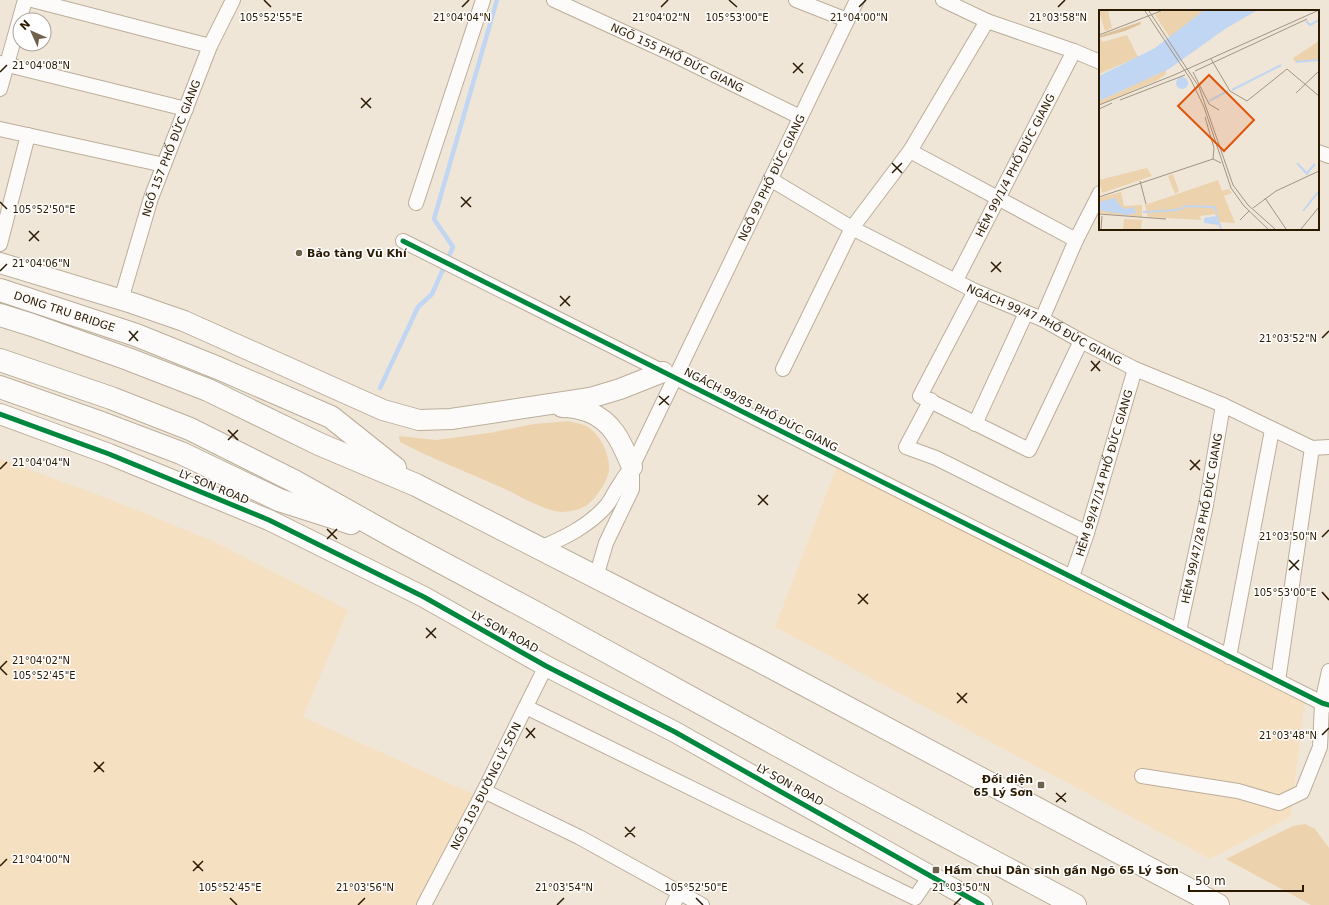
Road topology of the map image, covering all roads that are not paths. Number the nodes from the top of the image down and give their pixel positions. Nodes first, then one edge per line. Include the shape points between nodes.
1 (25, 0) edge
2 (32, 0) edge
3 (233, 0) edge
4 (483, 0) edge
5 (554, 0) edge
6 (796, 0) edge
7 (857, 0) edge
8 (943, 0) edge
9 (847, 20) junction
10 (987, 21) junction
11 (210, 46) junction
12 (1074, 51) junction
13 (1099, 62) edge
14 (4, 64) edge
15 (0, 89) edge
16 (186, 109) junction
17 (800, 117) junction
18 (0, 129) edge
19 (28, 136) junction
20 (910, 151) junction
21 (1319, 152) edge
22 (1329, 156) edge
23 (164, 165) junction
24 (770, 179) junction
25 (1099, 195) edge
26 (998, 198) junction
27 (416, 203) dead end
28 (852, 228) junction
29 (1076, 240) junction
30 (403, 241) dead end
31 (0, 244) edge
32 (0, 263) edge
33 (956, 280) junction
34 (0, 290) edge
35 (975, 290) junction
36 (121, 300) junction
37 (1026, 313) junction
38 (0, 315) edge
39 (1042, 320) junction
40 (1081, 342) junction
41 (0, 360) edge
42 (783, 369) dead end
43 (1135, 369) junction
44 (669, 375) junction
45 (0, 387) edge
46 (925, 398) junction
47 (1223, 405) junction
48 (504, 410) junction
49 (0, 414) edge
50 (975, 424) junction
51 (1272, 430) junction
52 (1329, 447) edge
53 (1312, 448) junction
54 (632, 466) junction
55 (416, 485) junction
56 (1087, 533) junction
57 (394, 537) junction
58 (540, 548) junction
59 (596, 577) junction
60 (1072, 578) junction
61 (1179, 631) junction
62 (1229, 657) junction
63 (546, 666) junction
64 (1329, 671) edge
65 (1278, 681) junction
66 (1325, 704) edge
67 (526, 707) junction
68 (1142, 776) dead end
69 (484, 791) junction
70 (930, 876) junction
71 (676, 899) edge
72 (424, 905) edge
73 (702, 905) edge
74 (982, 905) edge
75 (1075, 905) edge
76 (1218, 905) edge

1 - 14 street
2 - 11 street
3 - 11 street, NGÕ 157 PHỐ ĐỨC GIANG
4 - 27 street
5 - 17 street, NGÕ 155 PHỐ ĐỨC GIANG
6 - 9 street
7 - 9 street, NGÕ 99 PHỐ ĐỨC GIANG
8 - 10 street
9 - 17 street, NGÕ 99 PHỐ ĐỨC GIANG
10 - 12 street
10 - 20 street
11 - 16 street, NGÕ 157 PHỐ ĐỨC GIANG
12 - 13 street
12 - 26 street, HẺM 99/1/4 PHỐ ĐỨC GIANG
14 - 15 street
14 - 16 street
16 - 23 street, NGÕ 157 PHỐ ĐỨC GIANG
17 - 24 street, NGÕ 99 PHỐ ĐỨC GIANG
18 - 19 street
19 - 23 street
19 - 31 street
20 - 26 street
20 - 28 street
21 - 22 street
23 - 36 street, NGÕ 157 PHỐ ĐỨC GIANG via 151,198
24 - 28 street, NGÁCH 99/47 PHỐ ĐỨC GIANG
24 - 44 street, NGÕ 99 PHỐ ĐỨC GIANG via 685,354
25 - 29 street
26 - 29 street
26 - 33 street, HẺM 99/1/4 PHỐ ĐỨC GIANG
28 - 33 street, NGÁCH 99/47 PHỐ ĐỨC GIANG
28 - 42 street
29 - 39 street
30 - 44 street, NGÁCH 99/85 PHỐ ĐỨC GIANG
32 - 36 street
33 - 35 street, NGÁCH 99/47 PHỐ ĐỨC GIANG
34 - 55 highway, DONG TRU BRIDGE via 136,335 330,417
35 - 37 street, NGÁCH 99/47 PHỐ ĐỨC GIANG
35 - 46 street
36 - 48 street via 184,321 401,416 434,420
37 - 39 street, NGÁCH 99/47 PHỐ ĐỨC GIANG
37 - 50 street
38 - 55 highway, DONG TRU BRIDGE via 128,359 208,390 319,444
39 - 40 street, NGÁCH 99/47 PHỐ ĐỨC GIANG
40 - 43 street, NGÁCH 99/47 PHỐ ĐỨC GIANG
40 - 50 street via 1029,450
41 - 57 highway, LY SON ROAD via 111,398 190,429 294,481
43 - 47 street, NGÁCH 99/47 PHỐ ĐỨC GIANG
43 - 56 street, HẺM 99/47/14 PHỐ ĐỨC GIANG
44 - 48 street via 590,398
44 - 54 street, NGÕ 99 PHỐ ĐỨC GIANG
44 - 60 street, NGÁCH 99/85 PHỐ ĐỨC GIANG
45 - 57 highway, LY SON ROAD via 181,453 279,500
46 - 50 street
46 - 56 street via 906,447 936,458
47 - 51 street, NGÁCH 99/47 PHỐ ĐỨC GIANG
47 - 61 street, HẺM 99/47/28 PHỐ ĐỨC GIANG via 1206,505
48 - 54 street via 567,407 598,416 615,432
49 - 63 street, LY SON ROAD via 109,454 269,520 424,597
51 - 53 street, NGÁCH 99/47 PHỐ ĐỨC GIANG
51 - 62 street
52 - 53 street, NGÁCH 99/47 PHỐ ĐỨC GIANG
53 - 65 street
54 - 58 street, NGÕ 99 PHỐ ĐỨC GIANG via 599,514 568,535
54 - 59 street via 632,489 606,543
55 - 58 highway
56 - 60 street, HẺM 99/47/14 PHỐ ĐỨC GIANG
57 - 75 highway, LY SON ROAD
58 - 59 highway
59 - 76 highway via 758,660
60 - 61 street, NGÁCH 99/85 PHỐ ĐỨC GIANG
61 - 62 street, NGÁCH 99/85 PHỐ ĐỨC GIANG
62 - 65 street, NGÁCH 99/85 PHỐ ĐỨC GIANG
63 - 67 street, NGÕ 103 ĐƯỜNG LÝ SƠN
63 - 70 street, LY SON ROAD via 675,732
64 - 66 street
65 - 66 street, NGÁCH 99/85 PHỐ ĐỨC GIANG
66 - 68 street via 1320,747 1302,792 1279,802 1238,791
67 - 69 street, NGÕ 103 ĐƯỜNG LÝ SƠN
67 - 70 street via 915,898
69 - 71 street via 579,838
69 - 72 street, NGÕ 103 ĐƯỜNG LÝ SƠN
70 - 74 street, LY SON ROAD
71 - 73 street

